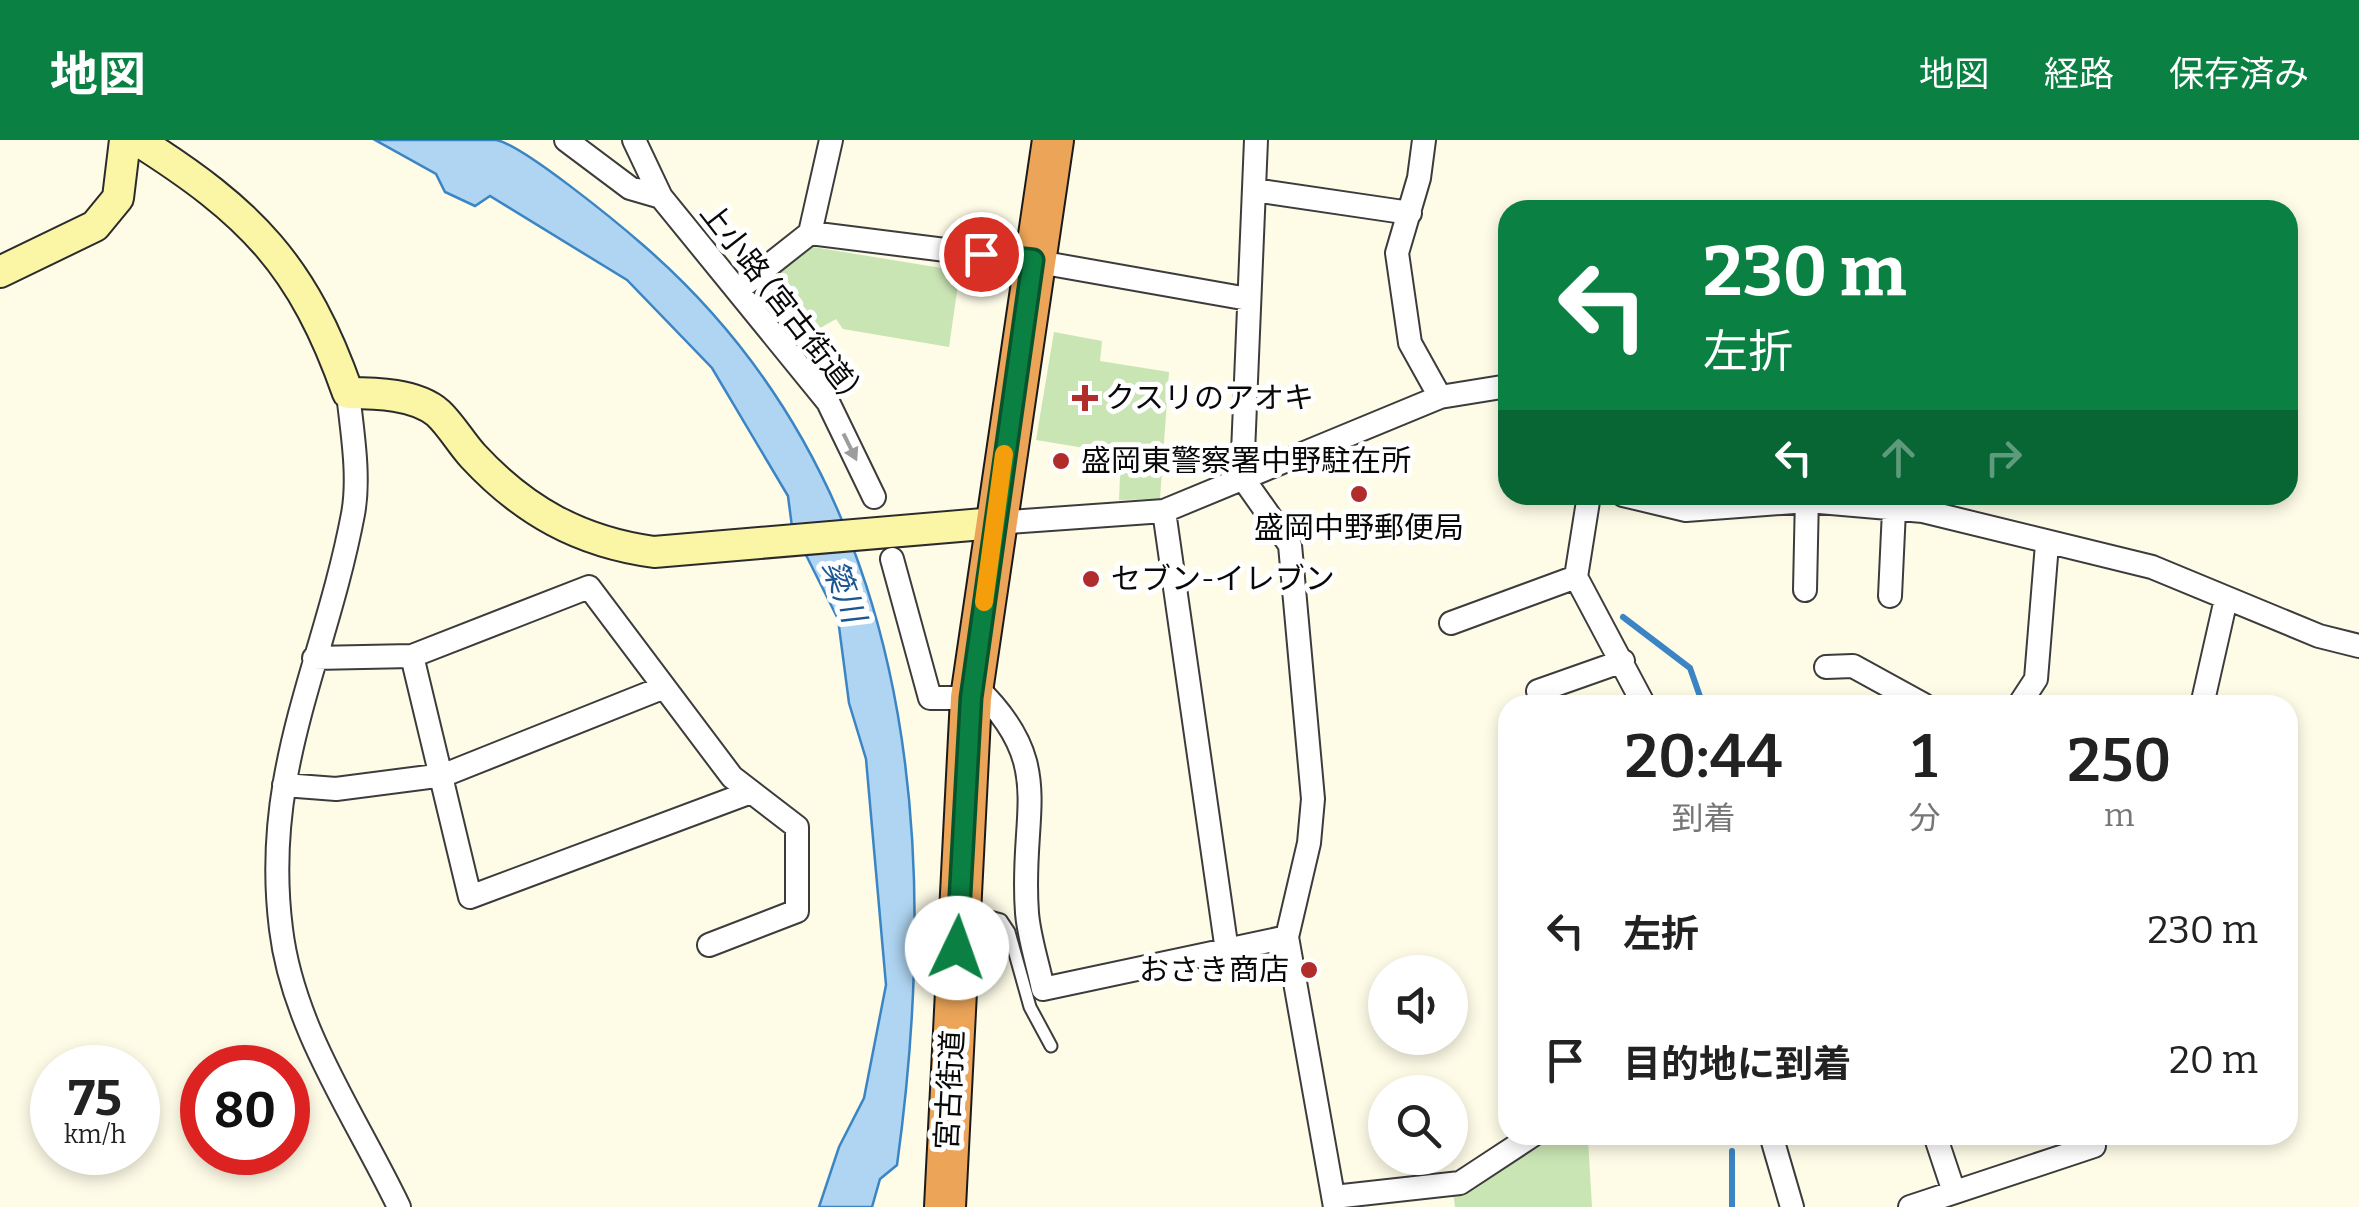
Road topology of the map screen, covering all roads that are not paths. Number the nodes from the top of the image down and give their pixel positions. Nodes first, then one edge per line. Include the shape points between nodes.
1 (125, 140) edge
2 (137, 140) edge
3 (566, 140) edge
4 (634, 140) edge
5 (831, 140) edge
6 (1053, 140) edge
7 (1256, 140) edge
8 (1424, 140) edge
9 (1254, 190) junction
10 (661, 197) junction
11 (1410, 212) junction
12 (810, 233) junction
13 (1033, 260) junction
14 (0, 272) edge
15 (738, 289) junction
16 (1248, 300) junction
17 (1498, 387) edge
18 (348, 393) junction
19 (1440, 397) junction
20 (1242, 477) junction
21 (874, 497) dead end
22 (1587, 505) edge
23 (1665, 505) edge
24 (1736, 505) edge
25 (1807, 505) edge
26 (1858, 505) edge
27 (1894, 510) junction
28 (1164, 512) junction
29 (995, 523) junction
30 (2047, 544) junction
31 (892, 559) dead end
32 (1576, 577) junction
33 (1805, 590) dead end
34 (1890, 596) dead end
35 (2226, 598) junction
36 (1451, 623) dead end
37 (2359, 646) edge
38 (412, 656) junction
39 (314, 658) junction
40 (1623, 660) junction
41 (1826, 666) dead end
42 (662, 688) junction
43 (1538, 691) dead end
44 (972, 692) junction
45 (1639, 695) edge
46 (1906, 695) edge
47 (2026, 695) edge
48 (2204, 695) edge
49 (444, 775) junction
50 (284, 785) junction
51 (751, 792) junction
52 (958, 911) junction
53 (1287, 937) junction
54 (709, 945) dead end
55 (1227, 951) junction
56 (1052, 1046) dead end
57 (1518, 1145) edge
58 (1774, 1145) edge
59 (1938, 1145) edge
60 (2094, 1146) dead end
61 (1954, 1192) junction
62 (1334, 1202) edge
63 (399, 1207) edge
64 (945, 1207) edge
65 (1792, 1207) edge
66 (1910, 1207) edge

1 - 14 street via 118,198 95,226
2 - 18 street via 191,174 254,228 293,274 325,328
3 - 10 street via 630,188
4 - 10 street, 上小路 (宮古街道)
5 - 12 street
6 - 13 highway, 宮古街道
7 - 9 street
8 - 11 street
9 - 11 street
9 - 16 street
10 - 15 street, 上小路 (宮古街道)
11 - 19 street via 1398,252 1410,343
12 - 13 street
12 - 15 street
13 - 16 street
13 - 29 highway, 宮古街道
15 -> 21 street, 上小路 (宮古街道) via 828,402
16 - 20 street
17 - 19 street
18 - 29 street via 390,396 436,412 516,494 558,524 608,546 654,552
18 - 39 street via 354,511
19 - 20 street
20 - 28 street
20 - 53 street via 1290,545 1313,799
22 - 32 street
23 - 24 street
25 - 33 street
26 - 27 street
27 - 30 street via 1923,511
27 - 34 street
28 - 29 street
28 - 55 street
29 - 44 highway, 宮古街道
30 - 35 street via 2152,567
30 - 47 street via 2036,680
31 - 44 street via 930,698
32 - 36 street
32 - 40 street
35 - 37 street
35 - 48 street
38 - 39 street
38 - 42 street via 588,587
38 - 49 street
39 - 50 street
40 - 43 street
40 - 45 street
41 - 46 street via 1852,666
42 - 49 street
42 - 51 street
44 - 52 highway, 宮古街道
44 - 55 street via 1004,714 1029,766 1027,914 1043,989
49 - 50 street via 336,789
49 - 51 street via 470,897
50 - 63 street via 276,851 293,988 314,1046
51 - 54 street via 796,827 796,911
52 - 56 lane via 1001,920 1030,1007
52 - 64 highway, 宮古街道
53 - 55 street
53 - 62 street
57 - 62 street via 1460,1183
58 - 65 street
59 - 61 street
60 - 61 street
61 - 66 street

